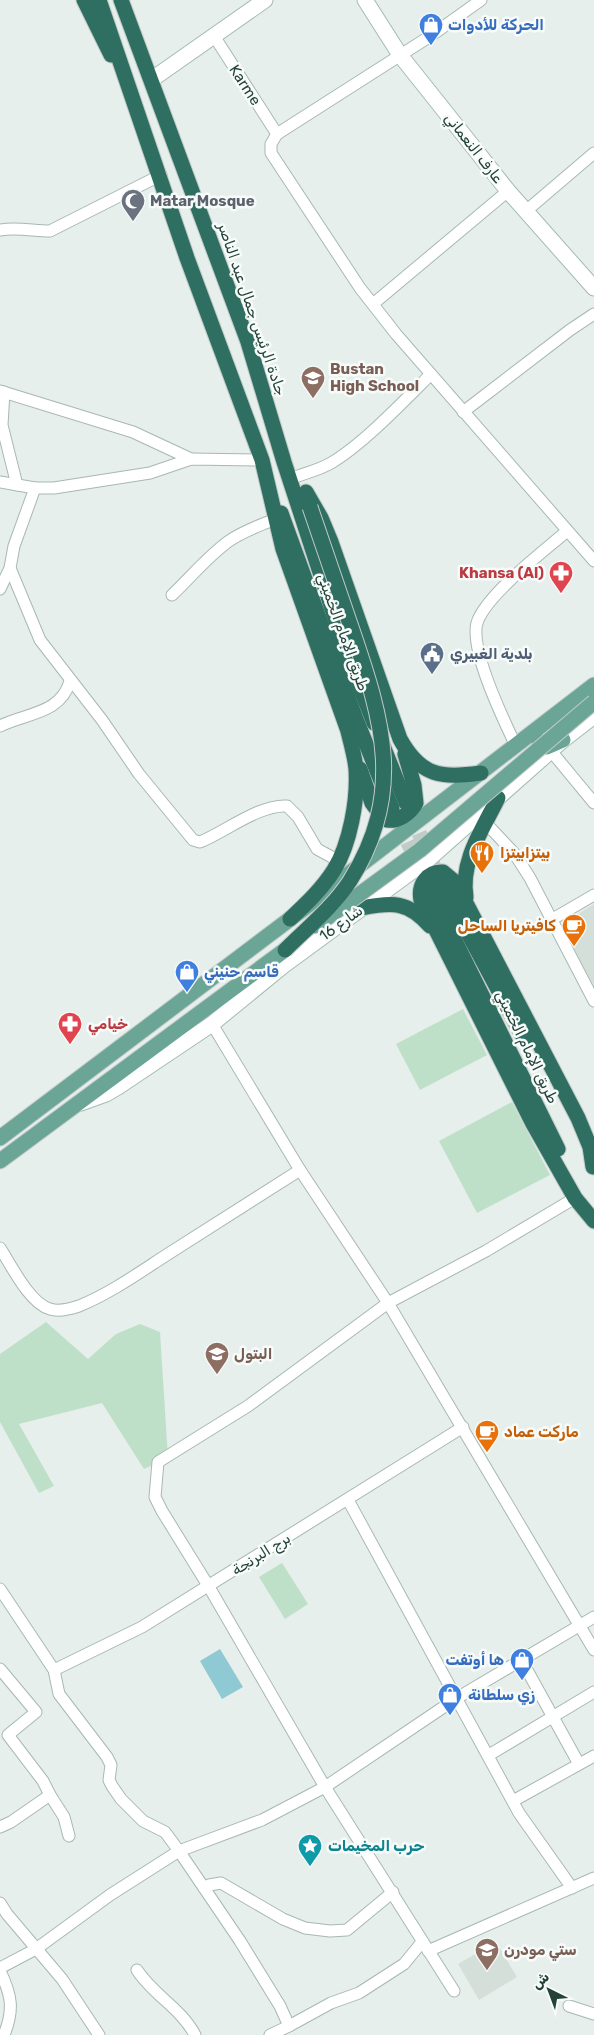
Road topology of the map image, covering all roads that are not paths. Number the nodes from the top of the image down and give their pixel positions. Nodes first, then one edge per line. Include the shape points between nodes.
1 (84, 0) edge
2 (99, 0) edge
3 (121, 0) edge
4 (132, 0) edge
5 (265, 0) edge
6 (365, 0) edge
7 (481, 0) edge
8 (214, 36) junction
9 (141, 54) junction
10 (400, 55) junction
11 (151, 80) junction
12 (132, 91) junction
13 (277, 134) junction
14 (594, 153) edge
15 (161, 175) junction
16 (508, 191) junction
17 (526, 211) junction
18 (0, 230) edge
19 (594, 288) edge
20 (373, 304) junction
21 (594, 314) edge
22 (430, 374) junction
23 (2, 392) edge
24 (462, 412) junction
25 (283, 457) junction
26 (191, 459) junction
27 (263, 463) junction
28 (298, 476) junction
29 (0, 482) edge
30 (17, 485) junction
31 (35, 488) junction
32 (306, 492) junction
33 (275, 519) junction
34 (568, 531) junction
35 (594, 561) edge
36 (10, 568) junction
37 (0, 589) edge
38 (172, 595) dead end
39 (70, 681) junction
40 (594, 685) edge
41 (594, 702) edge
42 (594, 716) edge
43 (543, 724) junction
44 (0, 726) edge
45 (348, 732) junction
46 (400, 739) junction
47 (563, 740) junction
48 (516, 746) junction
49 (551, 751) junction
50 (481, 773) junction
51 (498, 798) joint
52 (594, 803) edge
53 (482, 819) junction
54 (339, 861) junction
55 (594, 895) edge
56 (362, 908) junction
57 (470, 911) junction
58 (290, 919) junction
59 (551, 920) junction
60 (438, 934) junction
61 (285, 950) junction
62 (594, 1001) edge
63 (212, 1024) junction
64 (79, 1102) junction
65 (0, 1138) edge
66 (0, 1161) edge
67 (593, 1168) edge
68 (300, 1170) junction
69 (575, 1198) junction
70 (594, 1221) edge
71 (0, 1248) edge
72 (388, 1303) junction
73 (463, 1427) junction
74 (348, 1500) junction
75 (208, 1587) junction
76 (0, 1589) edge
77 (594, 1616) edge
78 (580, 1625) junction
79 (594, 1650) edge
80 (522, 1661) junction
81 (0, 1670) edge
82 (54, 1670) junction
83 (594, 1692) edge
84 (457, 1698) junction
85 (553, 1717) junction
86 (488, 1755) junction
87 (594, 1756) edge
88 (579, 1764) junction
89 (325, 1787) junction
90 (50, 1795) junction
91 (512, 1802) junction
92 (0, 1827) edge
93 (69, 1836) dead end
94 (179, 1851) junction
95 (594, 1878) edge
96 (204, 1888) junction
97 (572, 1888) junction
98 (393, 1892) junction
99 (0, 1903) edge
100 (425, 1947) junction
101 (36, 1949) junction
102 (0, 1970) edge
103 (137, 1970) dead end
104 (454, 1991) dead end
105 (569, 2006) dead end
106 (594, 2014) edge
107 (289, 2026) junction
108 (4, 2035) edge
109 (99, 2035) edge
110 (196, 2035) edge
111 (270, 2035) edge

1 - 12 highway
2 - 12 highway
3 - 9 highway, جادة الرئيس جمال عبد الناصر
4 - 9 highway
5 - 8 street
6 - 10 street, عارف النعماني
7 - 10 street
8 - 11 street
8 - 13 street, Karme
9 - 11 highway, جادة الرئيس جمال عبد الناصر
10 - 13 street
10 - 16 street, عارف النعماني
11 - 25 highway, جادة الرئيس جمال عبد الناصر via 248,342
12 - 15 highway
13 - 20 street via 270,148 272,158
14 - 17 street
15 - 18 street via 50,231
15 - 27 highway
16 - 17 street, عارف النعماني
16 - 20 street
17 - 19 street, عارف النعماني
20 - 22 street
21 - 24 street
22 - 24 street
22 - 28 street via 343,455
23 - 26 street via 132,432
23 - 30 street via 2,425
24 - 34 street
25 - 27 highway, طريق الإمام الخميني via 399,806 356,719
25 - 28 highway
26 - 27 street
26 - 31 street via 150,473
27 - 33 highway
28 - 32 highway
29 - 30 street
30 - 31 street
31 - 36 street via 14,546
32 - 46 highway via 331,542
32 - 61 highway, bridge via 370,682 383,742 384,773 377,822 350,880
33 - 38 street via 229,541
33 - 45 highway via 290,572
34 - 35 street
34 - 48 street via 525,567 490,602 478,621 476,641 498,710
36 - 37 street
36 - 39 street via 35,631
39 - 44 street via 65,695 50,708
39 - 54 street via 193,840 200,842 264,810 281,805 287,806 298,817 317,849
40 - 43 main road
41 - 61 main road, شارع 16, bridge via 420,850
42 - 47 street
43 - 47 main road via 538,734 542,744 549,746
43 - 48 main road
45 - 46 highway via 372,803 388,821 407,813 416,803 414,784
45 - 54 highway via 356,784 350,831
46 - 50 highway via 417,764 432,773
47 - 49 street
48 - 50 main road
49 - 51 street
49 - 52 street
50 - 58 main road
51 - 53 highway
53 - 56 street, شارع 16
53 - 57 highway via 466,872
53 - 59 street via 514,853
54 - 58 highway via 324,884
55 - 59 street
56 - 60 highway via 392,904 406,907 425,919
56 - 63 street, شارع 16
57 - 60 highway via 450,876 439,872 428,876 420,894
57 - 67 highway via 578,1118 590,1147
58 - 65 main road
59 - 62 street
60 - 69 highway via 532,1122
61 - 64 main road, شارع 16
63 - 64 street, شارع 16 via 106,1094
63 - 68 street
64 - 66 main road, شارع 16
67 - 70 highway, طريق الإمام الخميني via 435,885
68 - 71 street via 80,1306 57,1311 38,1302
68 - 72 street
69 - 70 highway
69 - 72 street via 486,1251
72 - 73 street
72 - 75 street via 248,1406 158,1462 155,1497
73 - 74 street, برج البرنجة
73 - 78 street
74 - 75 street, برج البرنجة
74 - 84 street
75 - 82 street, برج البرنجة via 142,1627
75 - 89 street
76 - 82 street
77 - 78 street
78 - 79 street
78 - 80 street
80 - 84 street
80 - 85 street
81 - 90 street via 36,1712 8,1735
82 - 94 street via 60,1694 107,1757 111,1765 109,1780 120,1799 142,1821 165,1832
83 - 85 street
84 - 86 street
84 - 89 street
85 - 86 street
85 - 88 street
86 - 91 street
87 - 88 street
88 - 91 street
89 - 94 street via 262,1820
89 - 98 street
90 - 92 street
90 - 93 street via 64,1816
91 - 97 street
94 - 96 street
94 - 101 street via 110,1895
95 - 97 street
96 - 98 street via 221,1883 283,1919 305,1928 330,1931 347,1930
96 - 107 street via 240,1941
97 - 100 street
98 - 100 street
99 - 101 street
100 - 104 street
100 - 107 street via 359,1992
101 - 102 street
101 - 109 street via 62,1979
102 - 108 street via 12,2010
103 - 110 street via 187,2020
105 - 106 street
107 - 111 street

